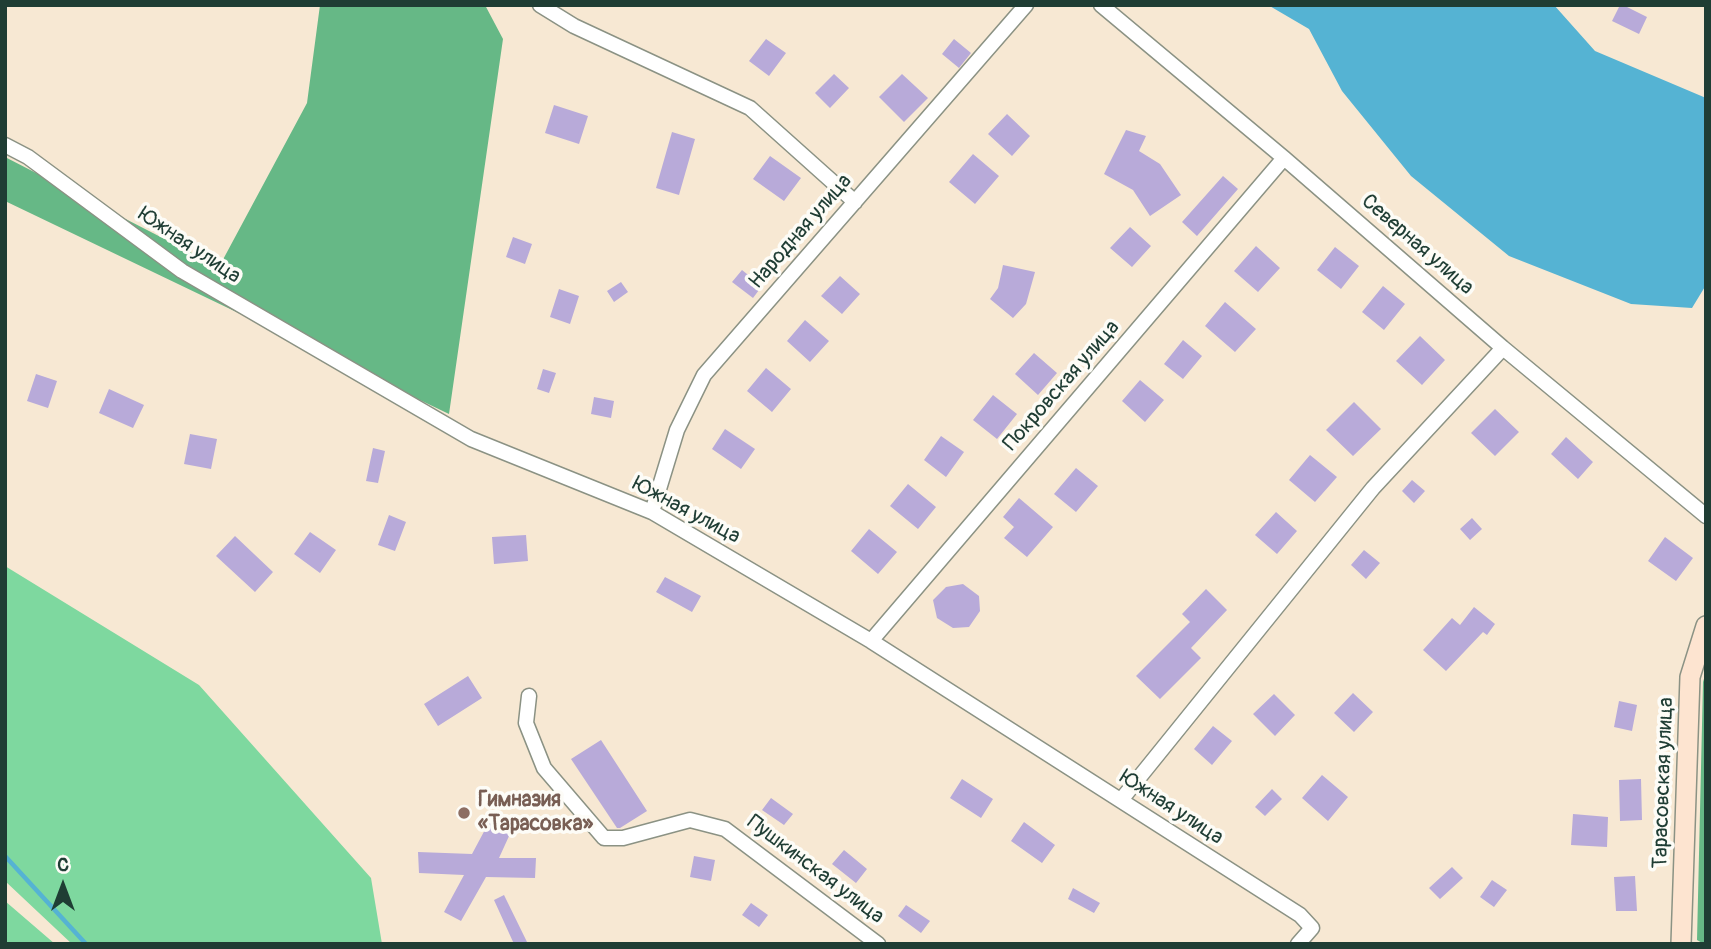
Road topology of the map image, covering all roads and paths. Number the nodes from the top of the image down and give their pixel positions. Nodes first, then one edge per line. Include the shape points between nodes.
1 (540, 5) edge
2 (1026, 5) edge
3 (1101, 5) edge
4 (5, 145) edge
5 (1284, 158) junction
6 (855, 202) junction
7 (1503, 348) junction
8 (652, 512) junction
9 (1706, 516) edge
10 (1706, 626) edge
11 (871, 641) junction
12 (529, 696) dead end
13 (1121, 800) junction
14 (878, 944) edge
15 (1298, 944) edge
16 (1681, 944) edge

1 - 6 street via 574,26 750,107
2 - 6 street, Народная улица
3 - 5 street, Северная улица
4 - 8 street, Южная улица via 28,157 182,271 471,439
5 - 7 street, Северная улица
5 - 11 street, Покровская улица
6 - 8 street, Народная улица via 704,375 677,430
7 - 9 street, Северная улица
7 - 13 street via 1373,488
8 - 11 street, Южная улица
10 - 16 main road, Тарасовская улица via 1690,677
11 - 13 street, Южная улица
12 - 14 street, Пушкинская улица via 526,723 544,768 604,838 623,838 690,820 725,829
13 - 15 street, Южная улица via 1300,915 1312,928

